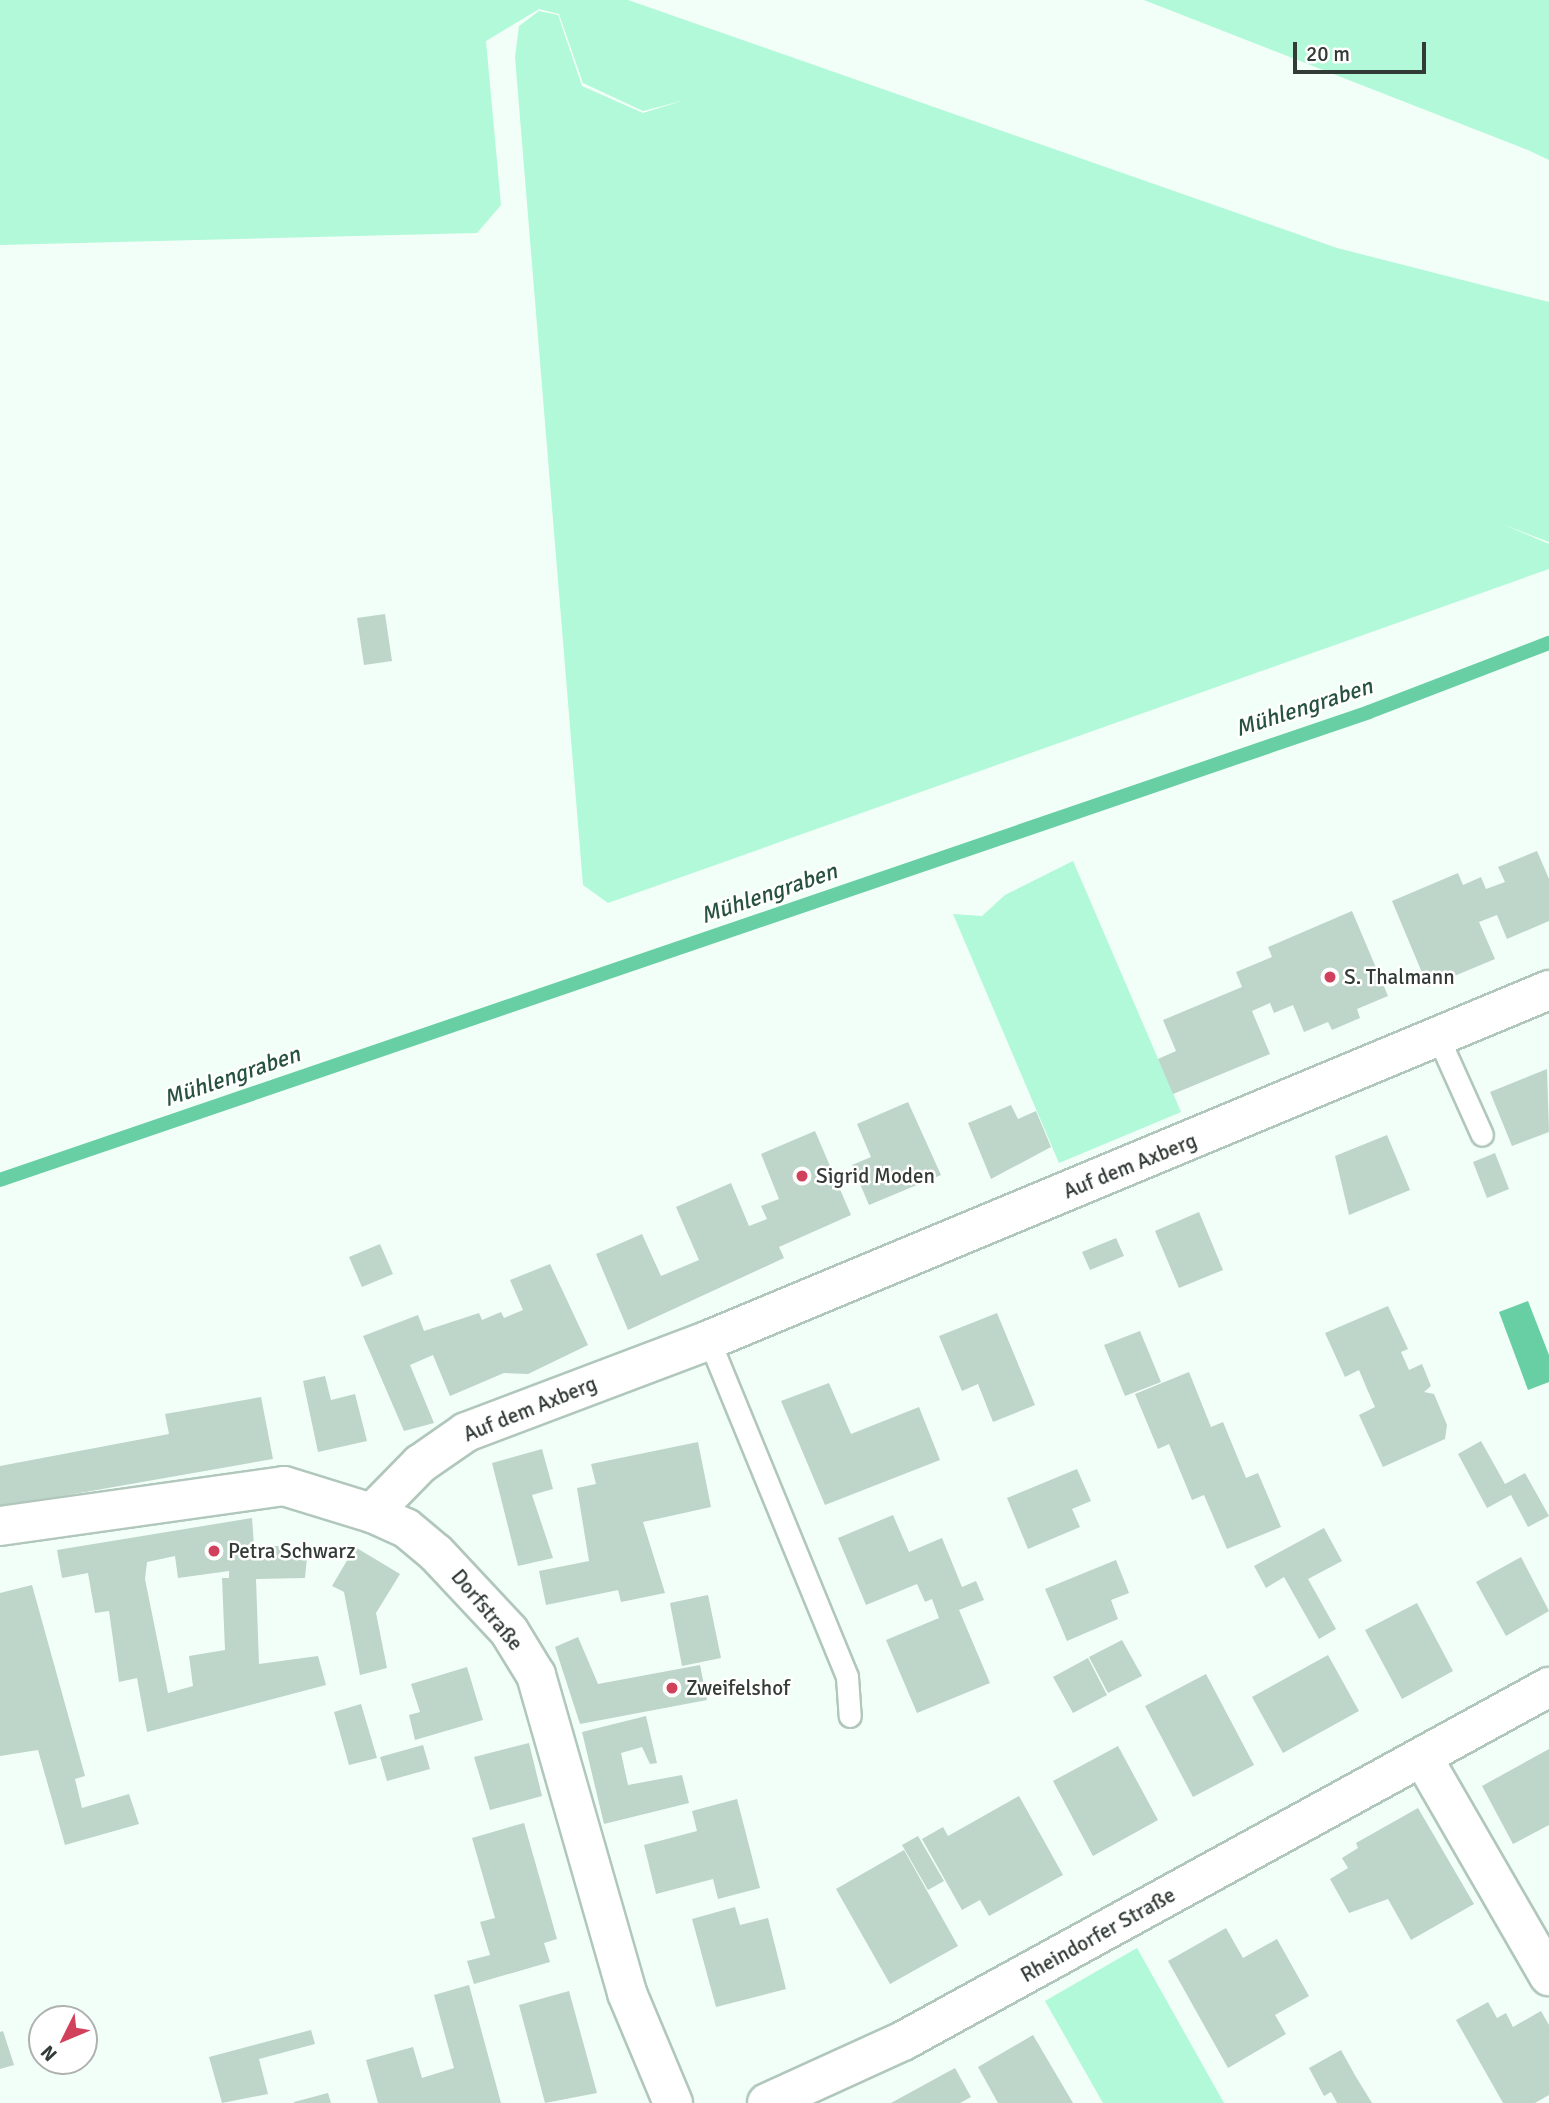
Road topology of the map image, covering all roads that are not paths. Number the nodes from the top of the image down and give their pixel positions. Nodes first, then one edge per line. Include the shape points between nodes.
1 (1549, 990) edge
2 (1438, 1037) junction
3 (1482, 1135) dead end
4 (709, 1340) junction
5 (372, 1513) junction
6 (0, 1526) edge
7 (1549, 1688) edge
8 (850, 1716) dead end
9 (1423, 1758) junction
10 (1549, 1976) edge
11 (673, 2103) edge
12 (767, 2103) edge

1 - 2 street, Auf dem Axberg
2 - 3 lane
2 - 4 street, Auf dem Axberg
4 - 5 street, Auf dem Axberg via 466,1432 420,1464
4 - 8 lane via 847,1677
5 - 6 street, Dorfstraße via 284,1486
5 - 11 street, Dorfstraße via 406,1528 470,1584 536,1675 626,1993
7 - 9 street, Rheindorfer Straße
9 - 10 street
9 - 12 street, Rheindorfer Straße via 904,2041

